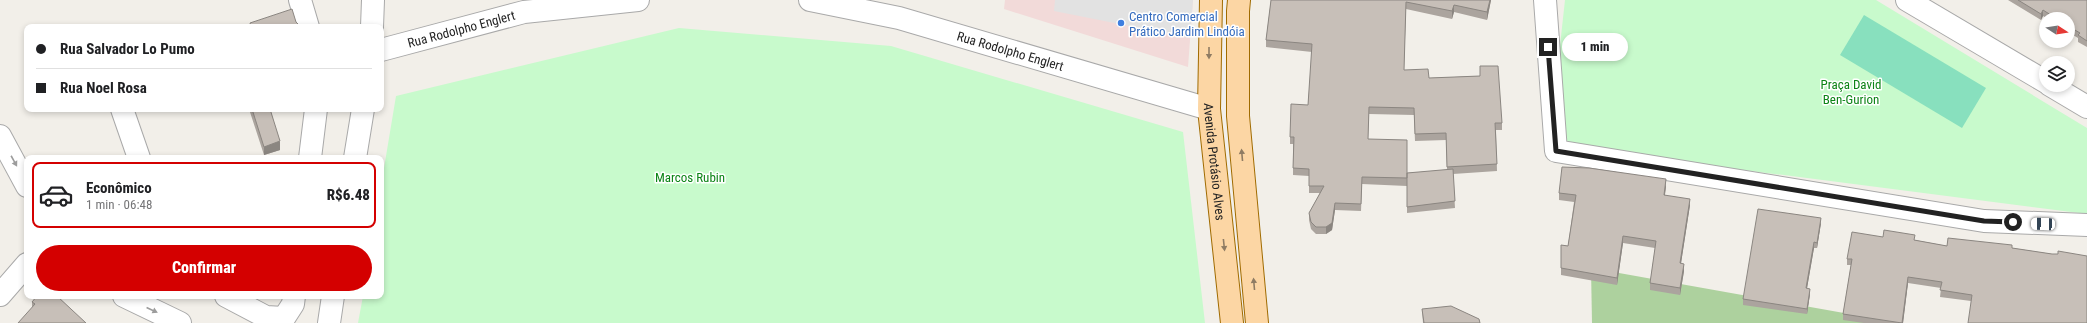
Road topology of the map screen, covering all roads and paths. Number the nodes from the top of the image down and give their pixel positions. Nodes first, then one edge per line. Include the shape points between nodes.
1 (300, 0) edge
2 (373, 0) edge
3 (638, 0) edge
4 (810, 0) edge
5 (1211, 0) edge
6 (1239, 0) edge
7 (1545, 0) edge
8 (1907, 0) edge
9 (307, 24) edge
10 (372, 24) edge
11 (384, 49) edge
12 (2039, 78) edge
13 (2062, 92) edge
14 (2087, 107) edge
15 (1209, 109) junction
16 (123, 112) edge
17 (316, 112) edge
18 (362, 112) edge
19 (0, 136) edge
20 (138, 155) edge
21 (310, 155) edge
22 (355, 155) edge
23 (24, 180) edge
24 (2087, 225) edge
25 (24, 267) edge
26 (0, 295) edge
27 (130, 299) edge
28 (232, 299) edge
29 (294, 299) edge
30 (333, 299) edge
31 (180, 323) edge
32 (329, 323) edge
33 (1232, 323) edge
34 (1257, 323) edge

1 - 9 street
2 - 10 street
3 - 11 street, Rua Rodolpho Englert via 524,12
4 - 15 street, Rua Rodolpho Englert via 899,18
5 -> 15 main road, Avenida Protásio Alves
34 -> 6 main road, Avenida Protásio Alves via 1238,116
7 - 24 street via 1556,151 1984,221
8 - 12 street
13 - 14 street
15 -> 33 main road, Avenida Protásio Alves
16 - 20 street
17 - 21 street
18 - 22 street
19 -> 23 street
25 - 26 street
27 -> 31 street
28 - 29 street via 266,317 284,318
30 - 32 street

